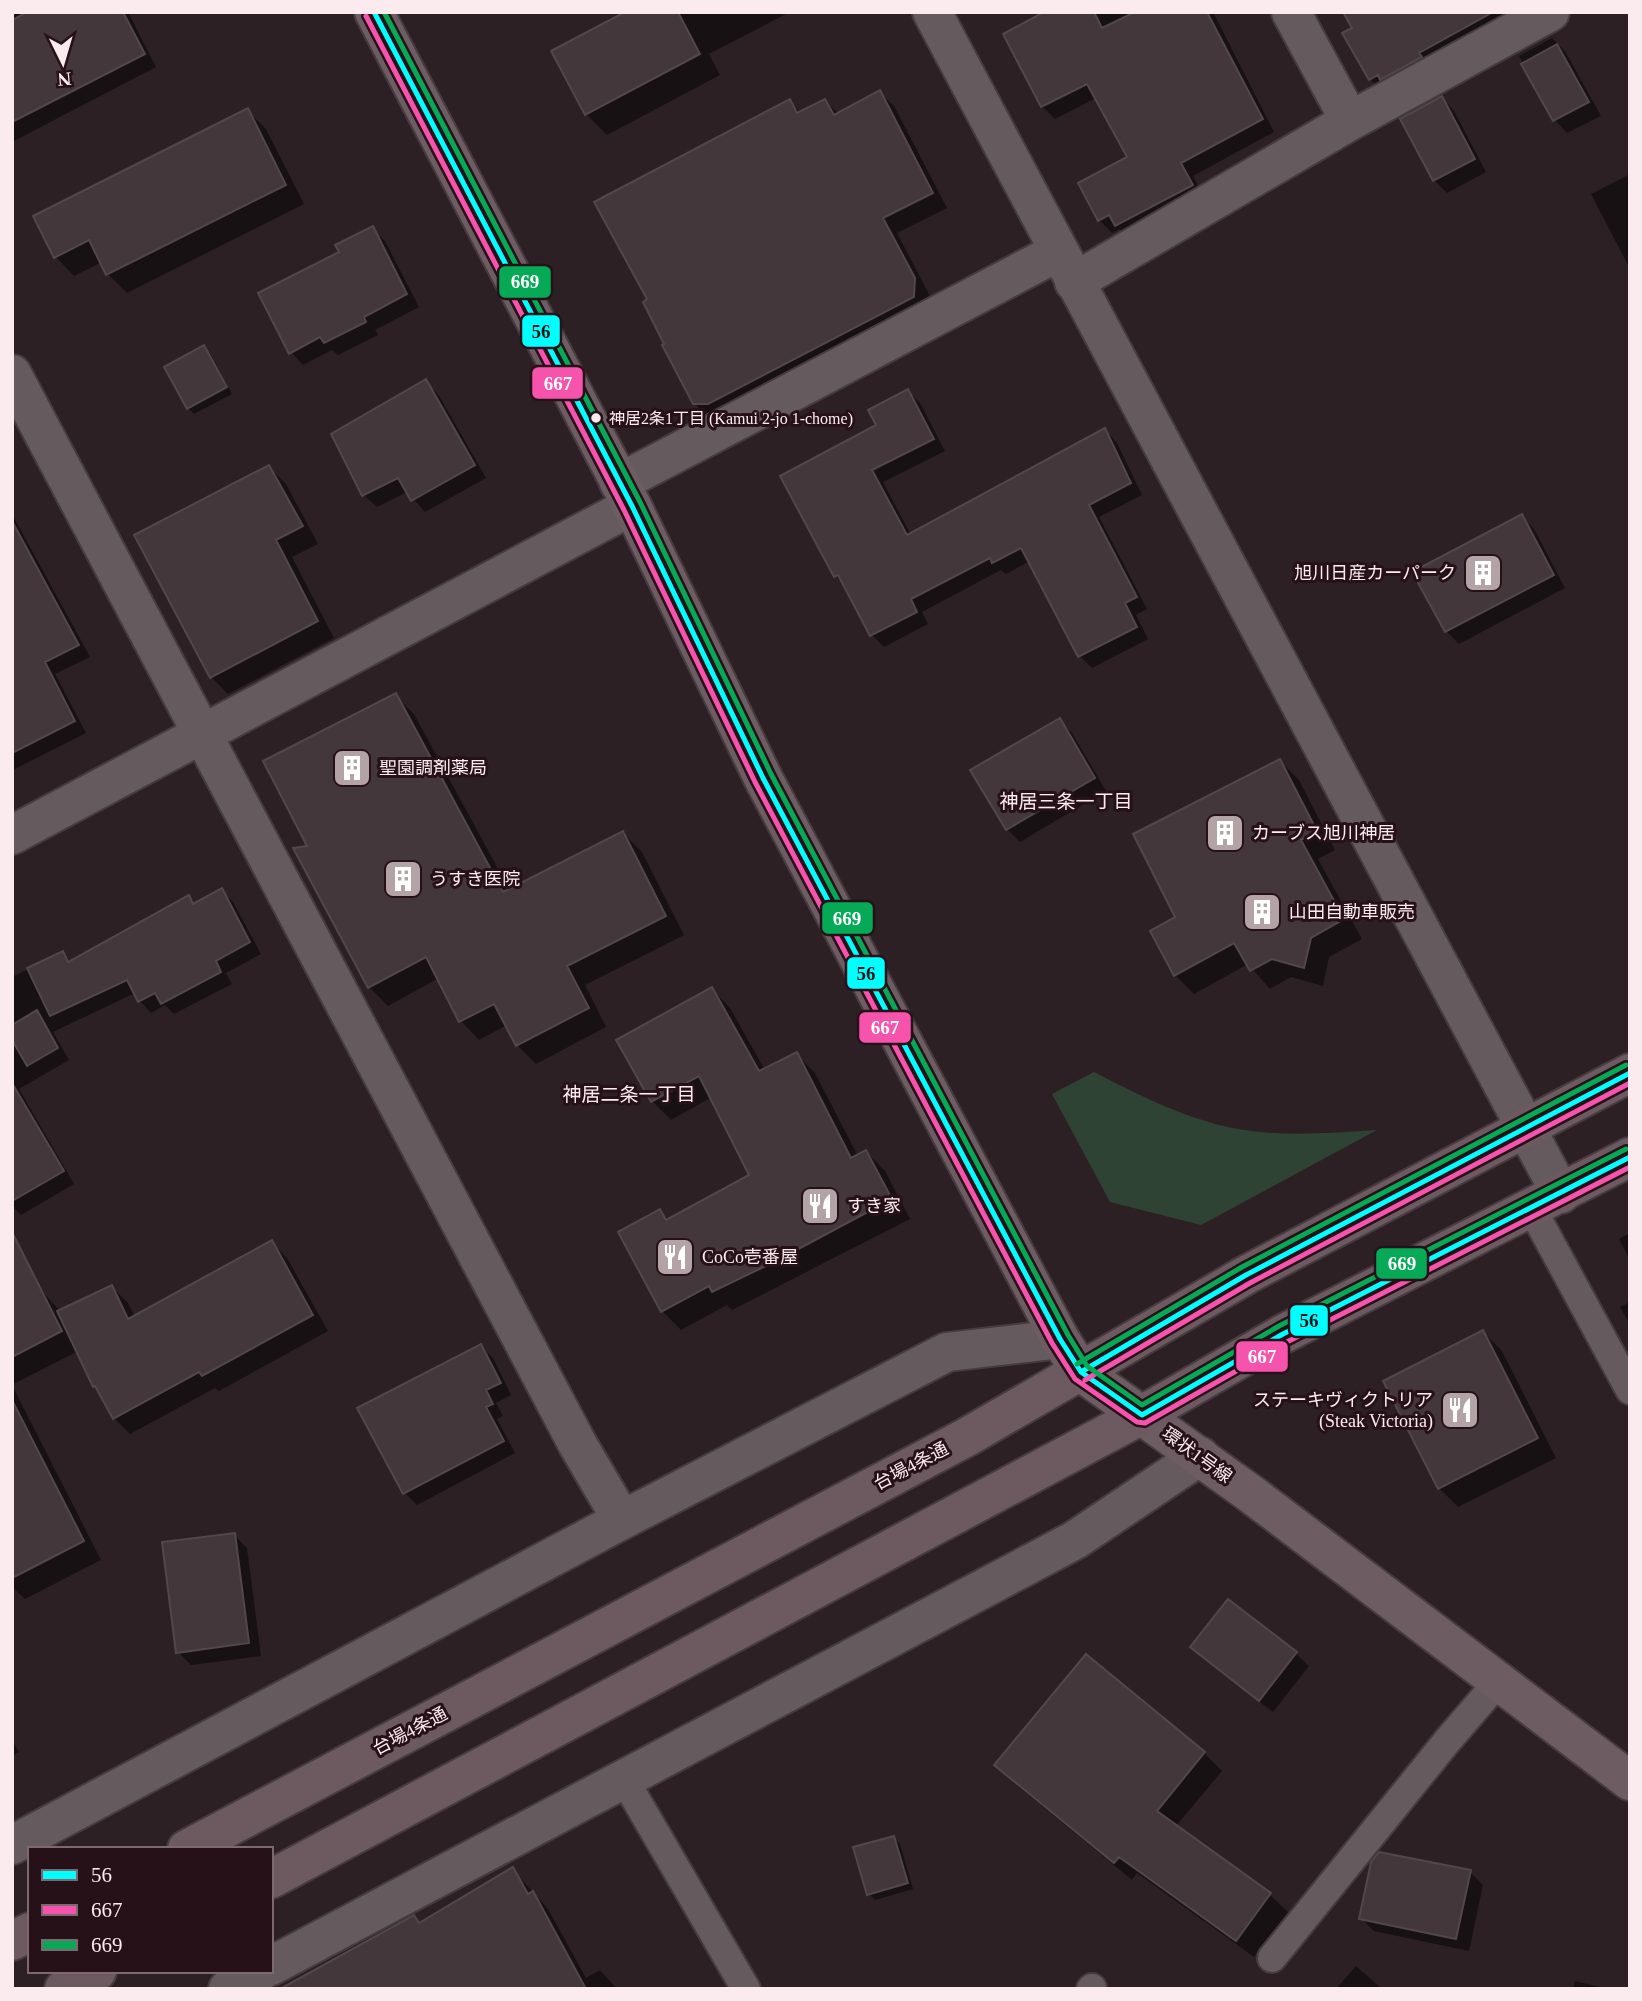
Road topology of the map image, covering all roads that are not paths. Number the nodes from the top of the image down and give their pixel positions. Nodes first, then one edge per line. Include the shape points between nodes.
1 (374, 12) edge
2 (932, 12) edge
3 (1291, 12) edge
4 (1550, 12) edge
5 (1350, 121) junction
6 (1066, 267) junction
7 (12, 374) edge
8 (625, 495) junction
9 (204, 734) junction
10 (12, 835) edge
11 (1630, 1073) edge
12 (1526, 1129) junction
13 (1630, 1157) edge
14 (1546, 1202) junction
15 (1060, 1339) junction
16 (1081, 1371) junction
17 (1630, 1390) edge
18 (1142, 1415) junction
19 (1200, 1456) junction
20 (622, 1520) junction
21 (1499, 1681) junction
22 (624, 1779) junction
23 (1630, 1781) edge
24 (12, 1845) edge
25 (191, 1847) edge
26 (273, 1878) edge
27 (28, 1933) edge
28 (12, 1941) edge
29 (1272, 1958) dead end
30 (273, 1965) edge
31 (93, 1973) edge
32 (257, 1973) edge
33 (64, 1989) edge
34 (228, 1989) edge
35 (746, 1989) edge

1 - 8 main road, 環状1号線
2 - 6 street
3 - 5 street
4 - 5 street
5 - 6 street
6 - 8 street
6 - 12 street
7 - 9 street
8 - 9 street
8 - 15 main road, 環状1号線 via 763,778
9 - 10 street
9 - 20 street via 578,1446
11 - 12 highway, 台場4条通
12 - 14 street
12 - 16 highway, 台場4条通 via 1246,1275
13 - 14 highway
14 - 17 lane
14 - 18 highway via 1283,1334
15 - 16 main road, 環状1号線
15 - 20 street via 947,1352
16 - 18 main road, 環状1号線
16 - 25 highway, 台場4条通 via 954,1443
18 - 19 main road, 環状1号線
18 - 26 highway
19 - 21 main road, 環状1号線
19 - 22 street via 1075,1541
20 - 24 street
21 - 23 main road, 環状1号線
21 - 29 lane
22 - 30 street
22 - 35 lane
27 - 28 highway
31 - 33 highway
32 - 34 street

